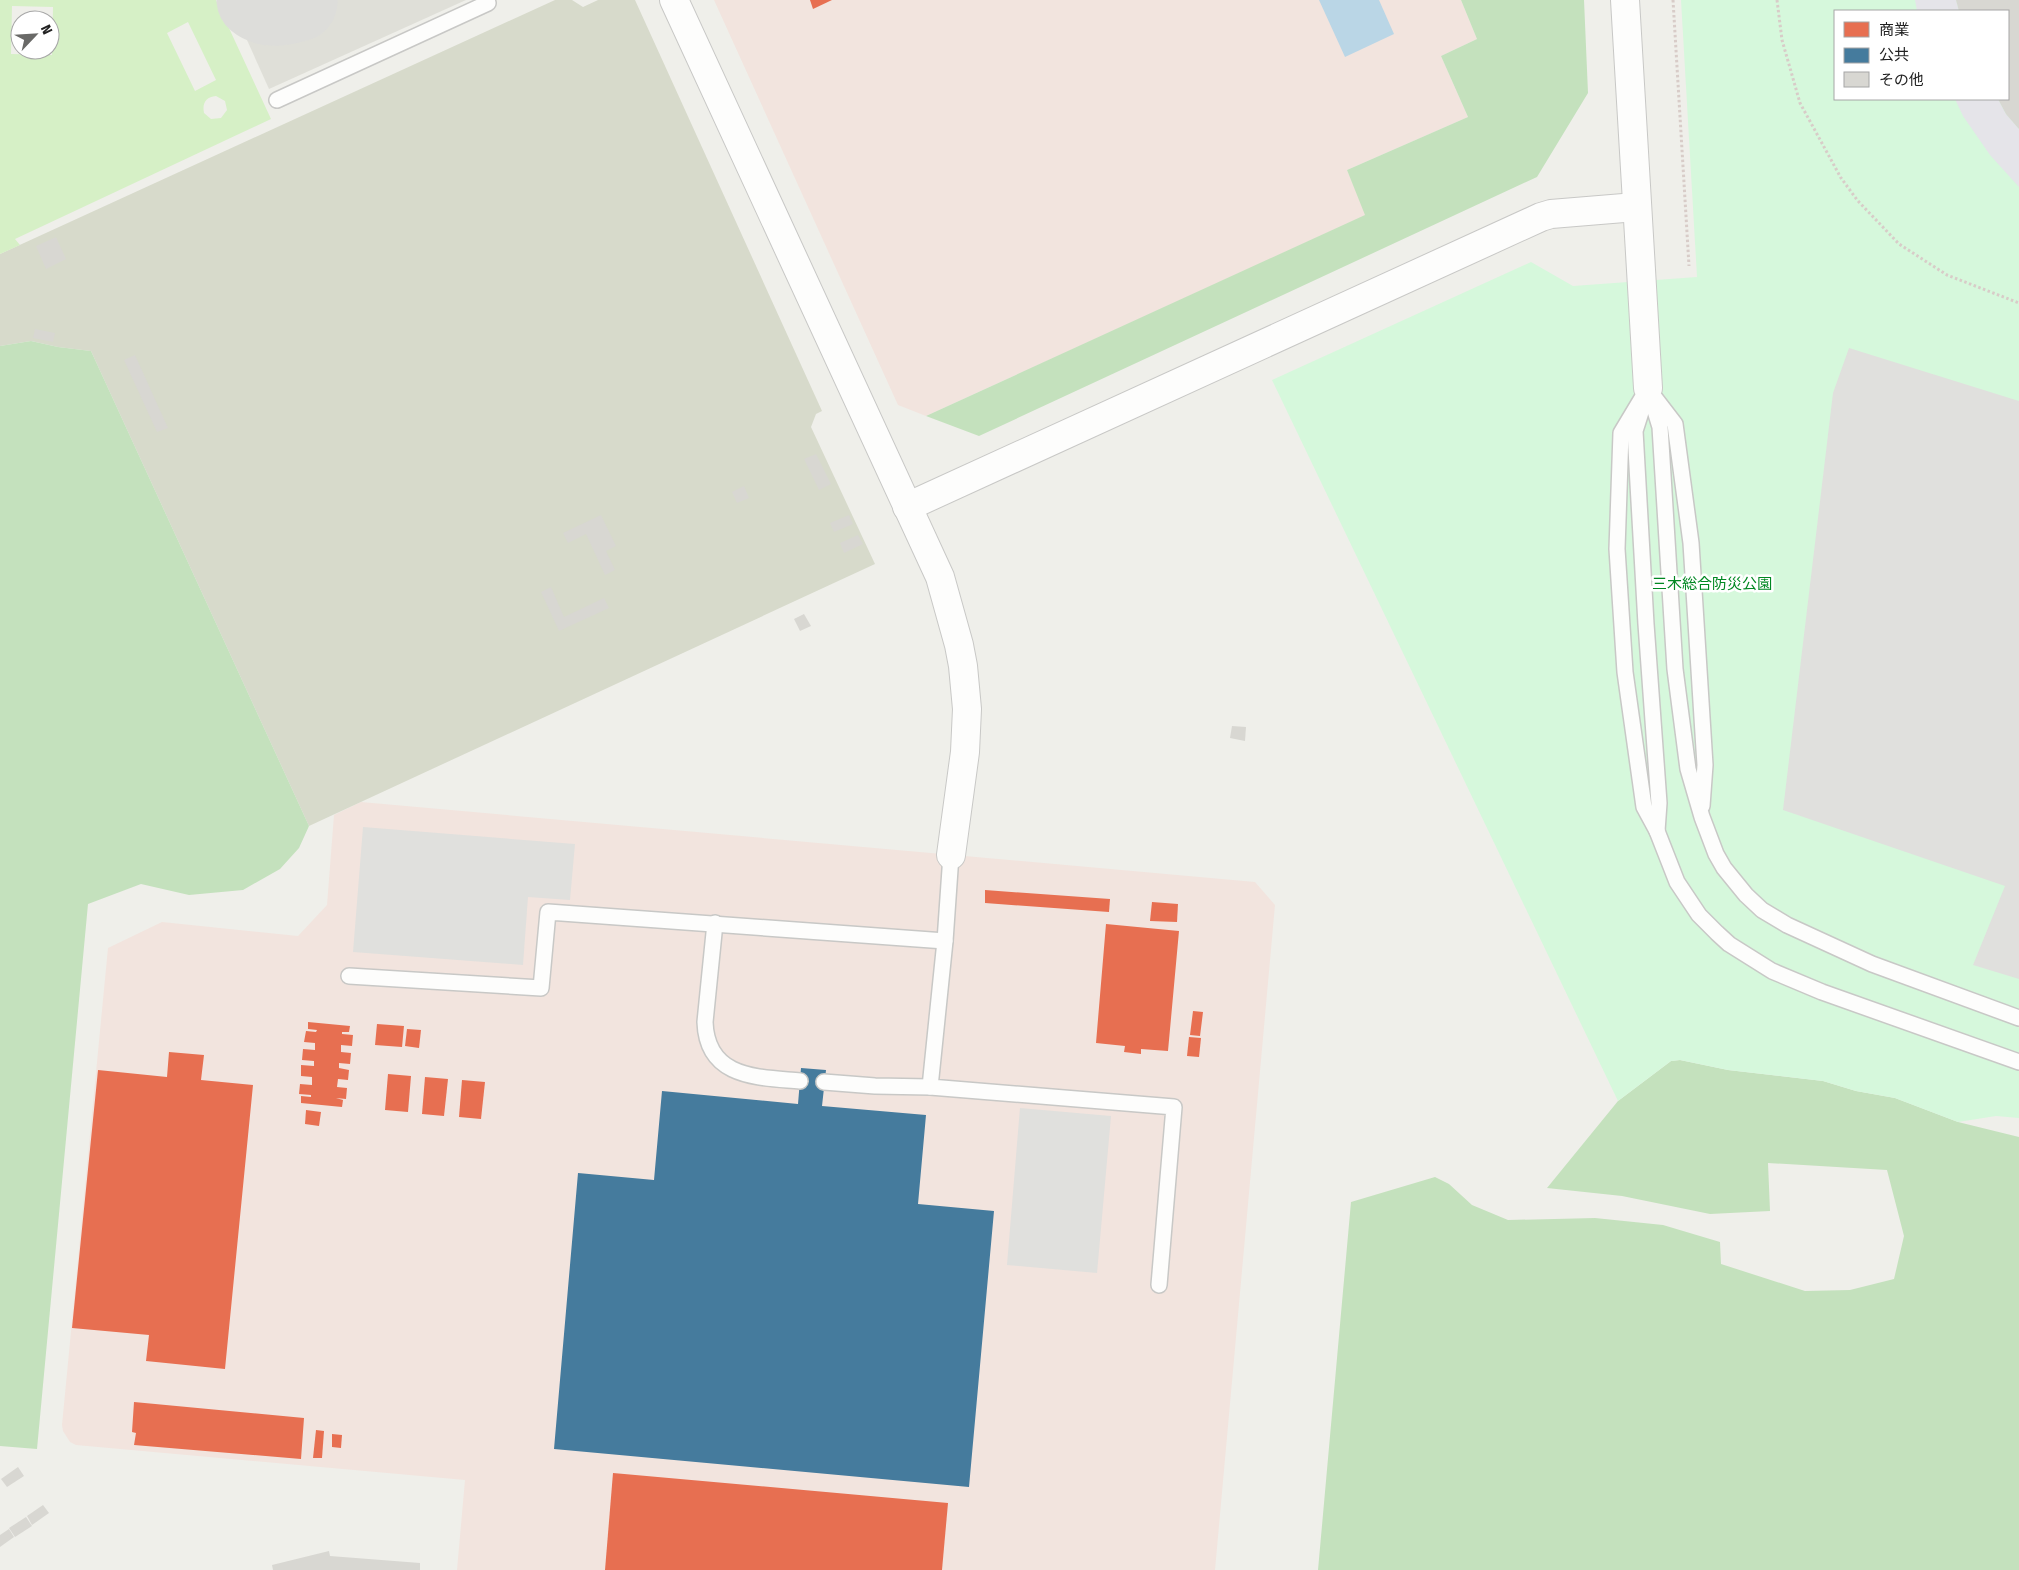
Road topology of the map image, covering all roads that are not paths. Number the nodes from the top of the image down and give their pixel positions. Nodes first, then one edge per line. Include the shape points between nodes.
1 (487, 0) edge
2 (674, 0) edge
3 (1625, 0) edge
4 (276, 100) dead end
5 (1636, 207) junction
6 (1648, 388) junction
7 (907, 508) junction
8 (1702, 817) junction
9 (1657, 830) junction
10 (951, 855) joint
11 (715, 923) junction
12 (945, 940) junction
13 (349, 976) dead end
14 (2019, 1018) edge
15 (2019, 1062) edge
16 (800, 1081) dead end
17 (824, 1082) dead end
18 (930, 1087) junction
19 (1159, 1285) dead end

1 - 4 lane via 488,3
2 - 7 street
3 - 5 street
5 - 6 street
5 - 7 street via 1542,217
6 - 8 lane via 1660,427 1675,669 1688,769
6 - 8 lane via 1675,424 1691,543 1705,765
6 - 9 lane via 1635,431 1659,803
6 - 9 lane via 1621,433 1617,549 1625,672 1644,807
7 - 10 street via 940,577 963,666 967,709 965,752
8 - 14 lane via 1724,868 1746,895 1774,918 1872,964
9 - 15 lane via 1677,882 1690,903 1717,933 1751,959 1822,992
10 - 12 lane
11 - 12 lane
11 - 13 lane via 548,912 541,988
11 - 16 lane via 705,1022 709,1045 720,1060 742,1074
12 - 18 lane
17 - 18 lane
18 - 19 lane via 1174,1107

